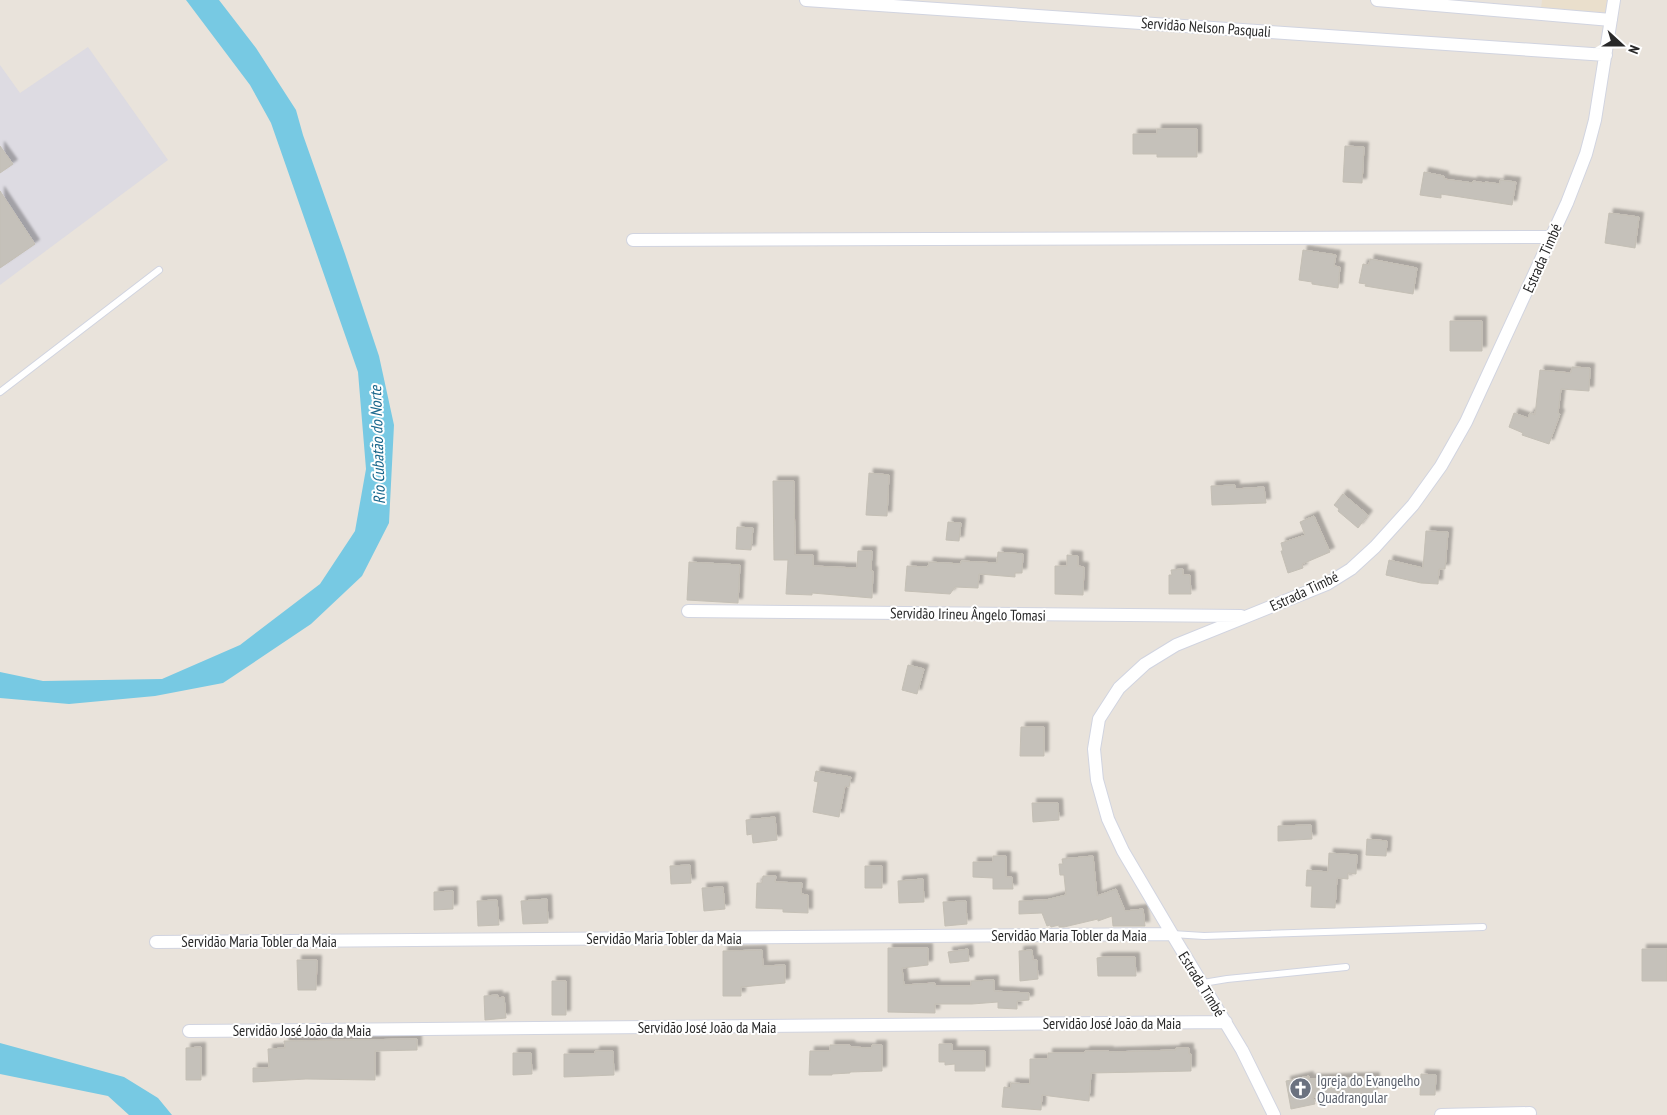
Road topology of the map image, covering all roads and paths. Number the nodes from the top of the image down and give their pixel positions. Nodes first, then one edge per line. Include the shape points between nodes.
1 (806, 0) edge
2 (1377, 0) edge
3 (1614, 0) edge
4 (1611, 20) junction
5 (1606, 55) junction
6 (1551, 237) junction
7 (633, 240) dead end
8 (159, 270) dead end
9 (0, 392) edge
10 (688, 611) dead end
11 (1248, 616) junction
12 (1482, 927) dead end
13 (1172, 934) junction
14 (156, 942) dead end
15 (1346, 967) dead end
16 (1202, 983) junction
17 (1226, 1022) junction
18 (188, 1031) dead end
19 (1530, 1113) dead end
20 (1274, 1115) edge
21 (1441, 1115) edge

1 - 5 street, Servidão Nelson Pasquali
2 - 4 street
3 - 4 street, Estrada Timbé
4 - 5 street, Estrada Timbé
5 - 6 street, Estrada Timbé via 1586,154
6 - 7 street
6 - 11 street, Estrada Timbé via 1466,422 1413,506 1350,569 1327,584
8 - 9 lane
10 - 11 street, Servidão Irineu Ângelo Tomasi
11 - 13 street, Estrada Timbé via 1176,645 1145,664 1119,688 1099,719 1094,749 1097,780 1108,819
12 - 13 lane via 1204,936
13 - 14 street, Servidão Maria Tobler da Maia
13 - 16 street, Estrada Timbé
15 - 16 lane
16 - 17 street, Estrada Timbé
17 - 18 street, Servidão José João da Maia
17 - 20 street, Estrada Timbé
19 - 21 street

